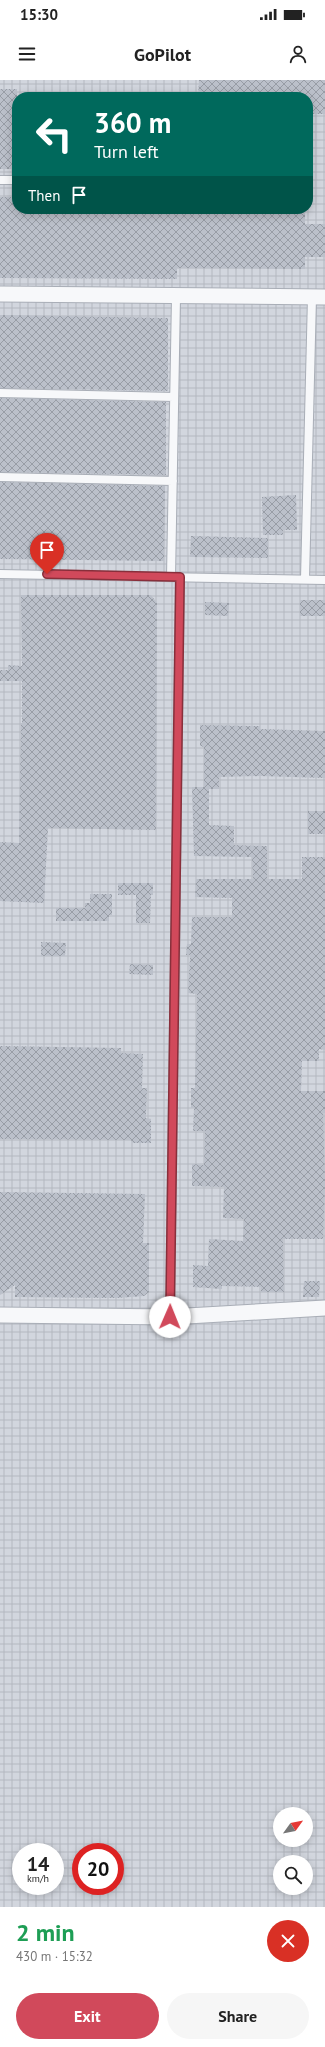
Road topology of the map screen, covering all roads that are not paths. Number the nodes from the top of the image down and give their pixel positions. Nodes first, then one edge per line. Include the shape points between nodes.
1 (0, 180) edge
2 (12, 180) edge
3 (0, 294) edge
4 (176, 297) junction
5 (318, 297) edge
6 (0, 393) edge
7 (174, 398) junction
8 (0, 477) edge
9 (173, 481) junction
10 (0, 574) edge
11 (171, 577) junction
12 (180, 577) junction
13 (305, 579) junction
14 (325, 580) edge
15 (325, 1308) edge
16 (0, 1315) edge
17 (170, 1317) junction

1 - 2 lane
3 - 4 street
4 - 5 street
4 - 7 lane
5 - 13 lane
6 - 7 lane
7 - 9 lane
8 - 9 lane
9 - 11 lane
10 - 11 lane
11 - 12 lane
12 - 13 lane
12 - 17 lane
13 - 14 lane
15 - 17 street
16 - 17 street

